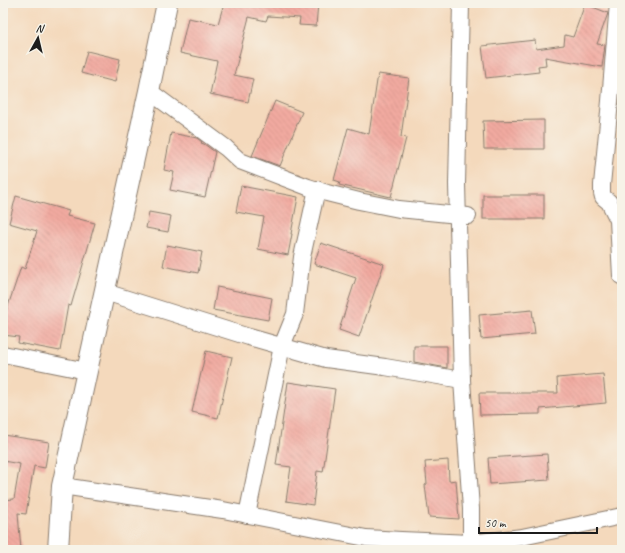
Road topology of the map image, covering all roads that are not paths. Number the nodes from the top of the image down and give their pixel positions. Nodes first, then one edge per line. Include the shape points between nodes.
1 (167, 3) edge
2 (461, 3) edge
3 (618, 3) edge
4 (149, 92) junction
5 (317, 189) junction
6 (468, 216) dead end
7 (621, 276) dead end
8 (105, 292) junction
9 (282, 346) junction
10 (3, 354) edge
11 (87, 372) junction
12 (462, 380) junction
13 (62, 486) junction
14 (248, 515) junction
15 (622, 516) edge
16 (472, 547) edge
17 (58, 550) edge

1 - 4 street
2 - 12 street via 457,184
3 - 7 street via 602,193 610,202 618,220
4 - 5 street via 240,161
4 - 8 street
5 - 6 street via 399,209
5 - 9 street via 302,257 295,314
8 - 9 street
8 - 11 street
9 - 12 street via 326,359
9 - 14 street
10 - 11 street
11 - 13 street
12 - 16 street
13 - 14 street
13 - 17 street
14 - 16 street via 366,538
15 - 16 street

